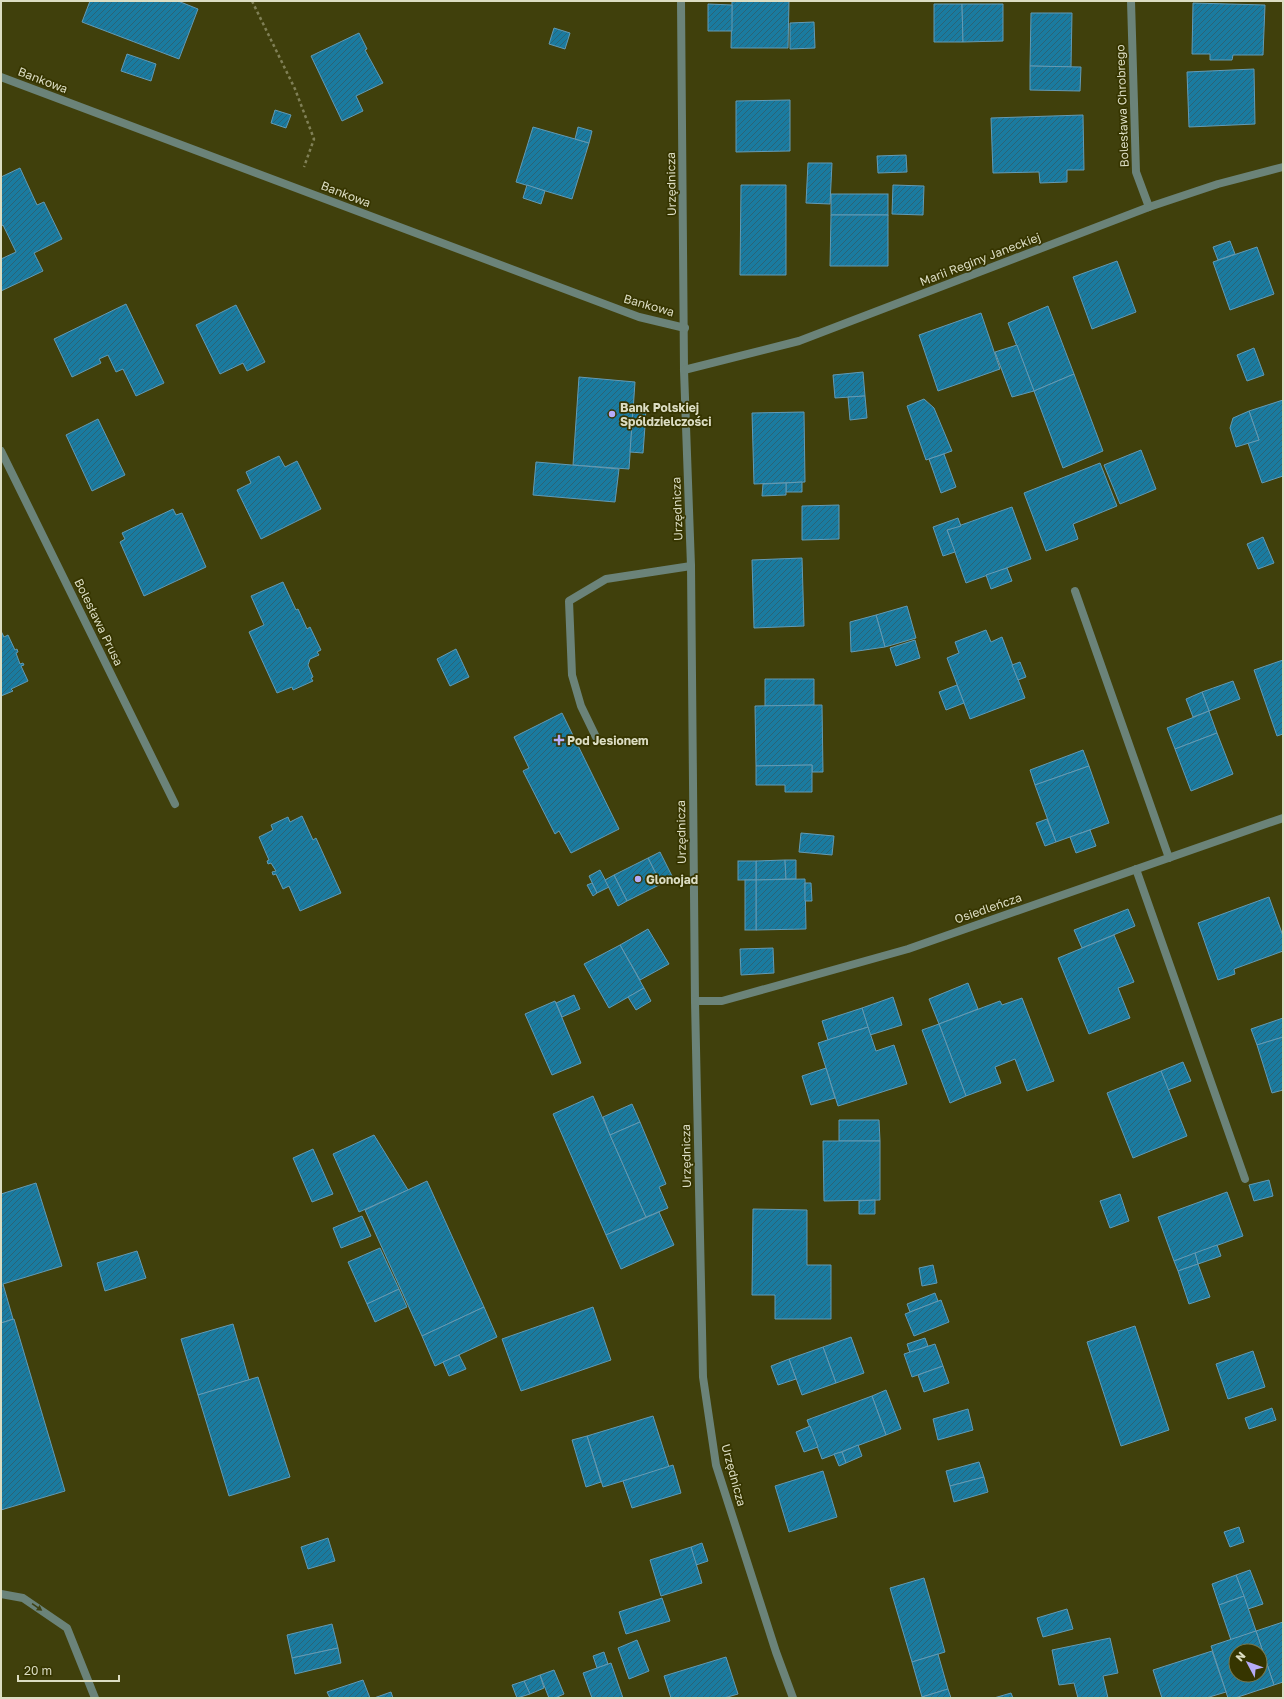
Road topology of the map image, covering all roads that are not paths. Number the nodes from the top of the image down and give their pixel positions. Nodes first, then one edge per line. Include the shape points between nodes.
1 (682, 1) edge
2 (1131, 1) edge
3 (1, 76) edge
4 (1282, 168) edge
5 (1149, 207) junction
6 (685, 328) junction
7 (684, 370) junction
8 (1, 451) edge
9 (691, 566) junction
10 (1075, 590) dead end
11 (596, 737) dead end
12 (175, 804) dead end
13 (1283, 818) edge
14 (1170, 858) junction
15 (1136, 869) junction
16 (695, 1001) junction
17 (1245, 1179) dead end
18 (1, 1594) edge
19 (95, 1698) edge
20 (793, 1698) edge

1 - 6 street, Urzędnicza
2 - 5 street, Bolesława Chrobrego via 1136,172
3 - 6 street, Bankowa via 639,317
4 - 5 street, Marii Reginy Janeckiej via 1218,184
5 - 7 street, Marii Reginy Janeckiej via 799,341
6 - 7 street, Urzędnicza
7 - 9 street, Urzędnicza
8 - 12 street, Bolesława Prusa
9 - 11 street via 606,579 569,601 572,675 581,706
9 - 16 street, Urzędnicza
10 - 14 street
13 - 14 street, Osiedleńcza
14 - 15 street, Osiedleńcza
15 - 16 street, Osiedleńcza via 908,949 722,1001
15 - 17 street
16 - 20 street, Urzędnicza via 703,1377 716,1465
18 -> 19 street via 23,1598 67,1628

